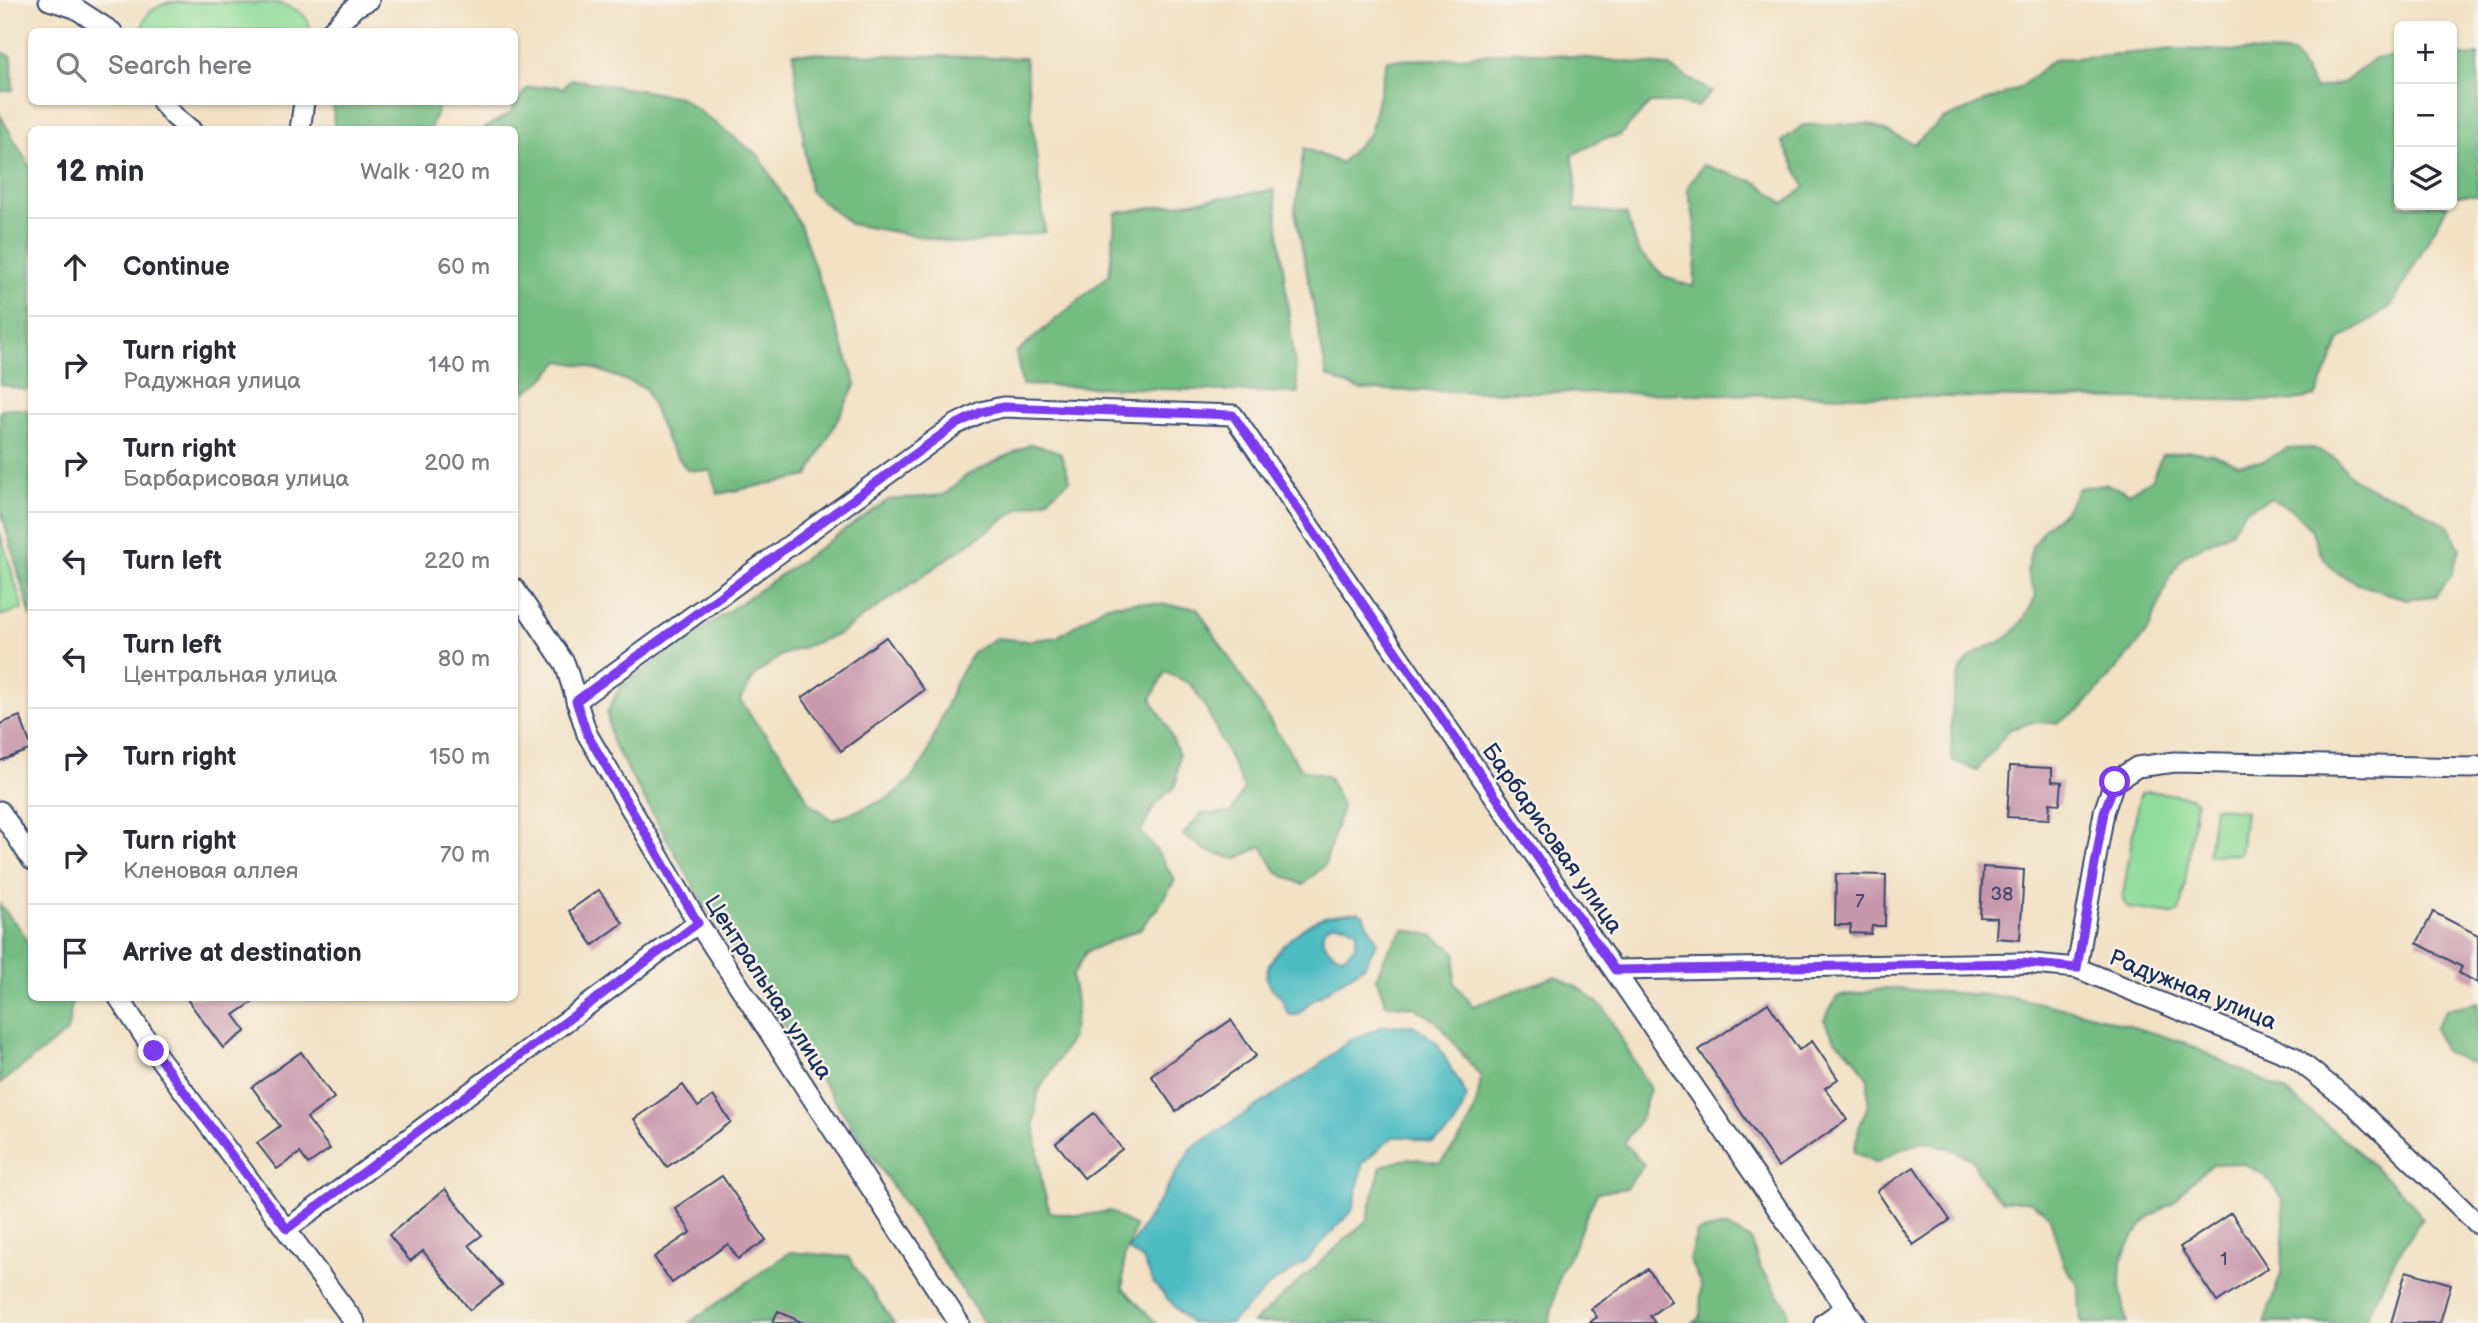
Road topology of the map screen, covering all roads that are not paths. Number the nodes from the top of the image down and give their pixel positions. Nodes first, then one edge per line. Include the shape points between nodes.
1 (49, 0) edge
2 (369, 0) edge
3 (106, 28) edge
4 (334, 28) edge
5 (165, 105) edge
6 (304, 105) edge
7 (186, 126) edge
8 (301, 126) edge
9 (518, 594) edge
10 (576, 701) junction
11 (2478, 766) edge
12 (0, 811) edge
13 (28, 854) edge
14 (698, 923) junction
15 (2077, 968) junction
16 (1615, 970) junction
17 (121, 1001) edge
18 (2478, 1224) edge
19 (287, 1229) junction
20 (1851, 1315) edge
21 (355, 1323) edge
22 (959, 1323) edge
23 (1824, 1323) edge

1 - 3 street via 75,8
2 - 4 street
5 - 7 street
6 - 8 street
9 - 10 street, Центральная улица via 565,664
10 - 14 street, Центральная улица via 587,734
10 - 16 street, Барбарисовая улица via 955,425 981,412 1003,407 1233,415
11 - 15 street via 2175,762 2137,767 2115,782 2104,812
12 - 13 street
14 - 19 street
14 - 22 street, Центральная улица
15 - 16 street, Радужная улица via 2023,963
15 - 18 street, Радужная улица via 2294,1057 2353,1104
16 - 20 street, Барбарисовая улица
17 - 19 street
19 - 21 street
20 - 23 street

